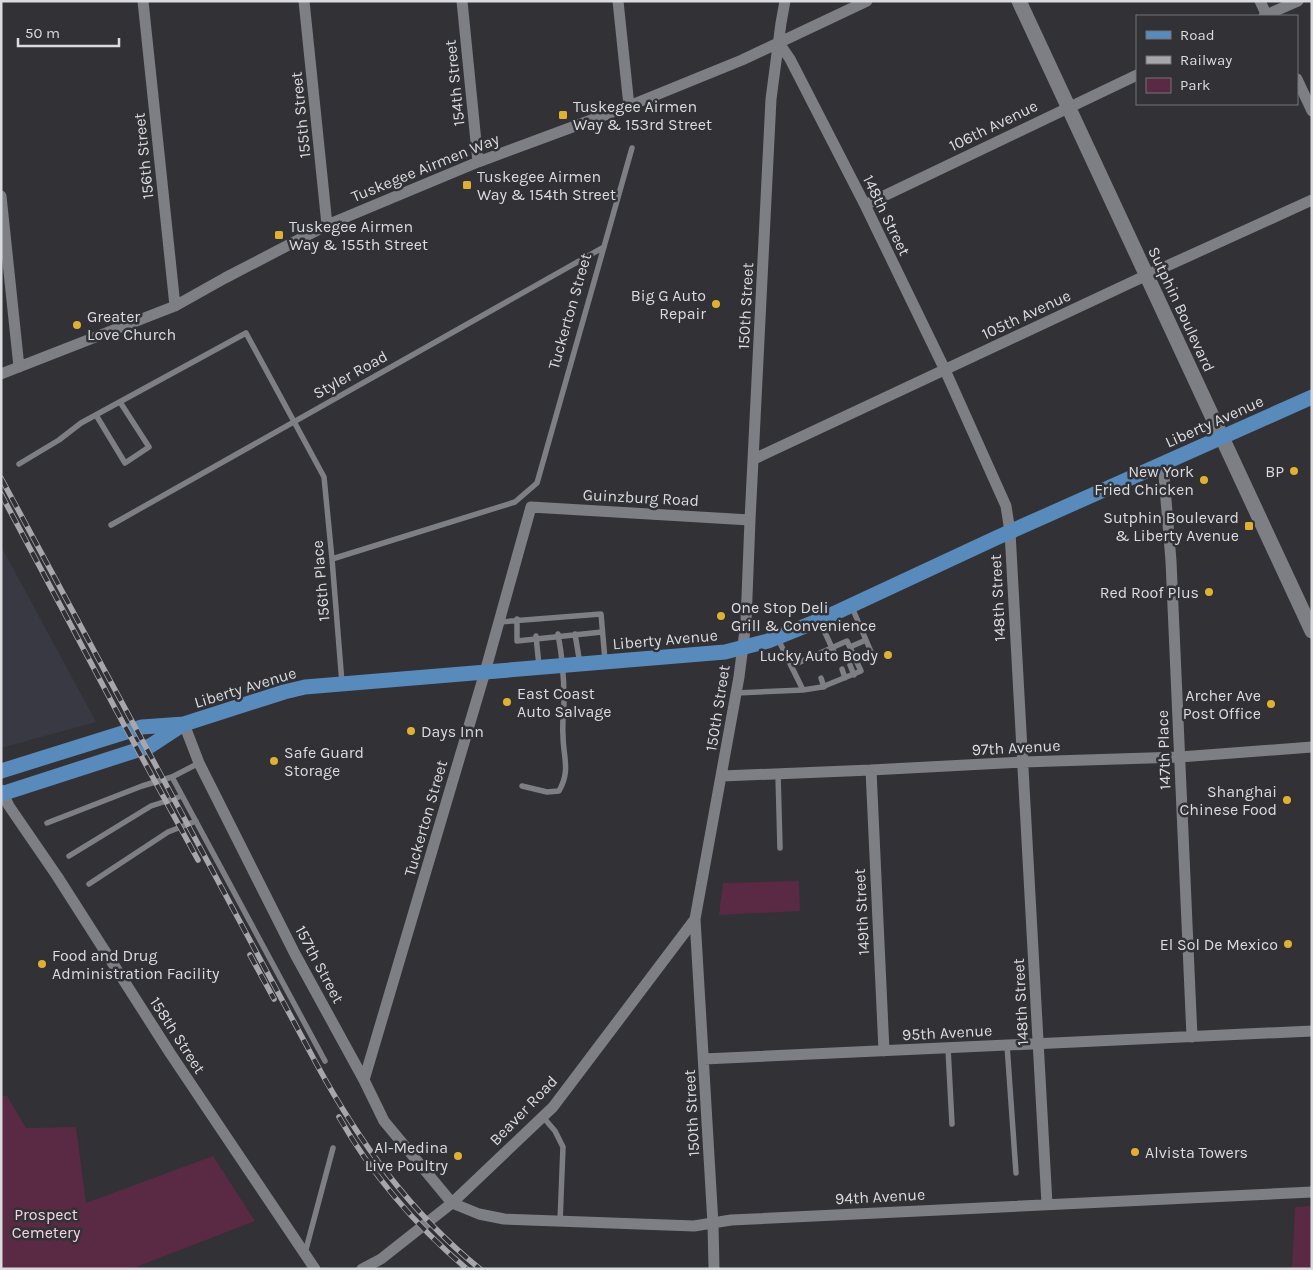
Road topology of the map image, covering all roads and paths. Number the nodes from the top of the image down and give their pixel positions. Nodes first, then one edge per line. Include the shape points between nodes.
1 (143, 1) edge
2 (304, 1) edge
3 (462, 1) edge
4 (618, 1) edge
5 (785, 1) edge
6 (867, 1) edge
7 (1019, 1) edge
8 (1260, 1) edge
9 (1298, 1) edge
10 (1266, 15) edge
11 (1268, 15) edge
12 (779, 43) junction
13 (1136, 75) edge
14 (1298, 81) edge
15 (629, 106) junction
16 (1069, 106) junction
17 (1312, 111) edge
18 (632, 148) dead end
19 (478, 162) junction
20 (1, 196) edge
21 (1312, 200) edge
22 (864, 205) junction
23 (327, 225) junction
24 (604, 247) junction
25 (1147, 275) junction
26 (174, 306) junction
27 (19, 368) junction
28 (945, 370) junction
29 (1, 374) edge
30 (1311, 398) edge
31 (120, 402) junction
32 (96, 415) junction
33 (294, 422) junction
34 (1222, 436) junction
35 (754, 459) junction
36 (1163, 462) junction
37 (19, 464) dead end
38 (531, 507) joint
39 (750, 520) junction
40 (111, 525) dead end
41 (1010, 532) junction
42 (332, 559) junction
43 (851, 605) junction
44 (516, 620) junction
45 (820, 620) junction
46 (499, 622) junction
47 (602, 632) junction
48 (1312, 632) edge
49 (575, 634) junction
50 (558, 635) junction
51 (536, 637) junction
52 (777, 637) junction
53 (866, 640) junction
54 (743, 647) junction
55 (850, 647) junction
56 (833, 650) junction
57 (872, 654) dead end
58 (605, 662) junction
59 (580, 664) junction
60 (562, 665) junction
61 (850, 665) dead end
62 (792, 666) junction
63 (540, 667) junction
64 (842, 669) dead end
65 (485, 672) junction
66 (854, 674) junction
67 (821, 678) dead end
68 (846, 678) junction
69 (342, 683) junction
70 (824, 687) junction
71 (803, 690) junction
72 (736, 693) junction
73 (184, 724) junction
74 (1312, 747) edge
75 (1180, 757) junction
76 (1023, 762) junction
77 (199, 763) junction
78 (871, 770) junction
79 (1, 771) edge
80 (778, 774) junction
81 (722, 776) junction
82 (172, 777) junction
83 (522, 786) dead end
84 (2, 793) edge
85 (182, 796) junction
86 (196, 821) junction
87 (47, 823) dead end
88 (780, 848) dead end
89 (69, 856) dead end
90 (89, 884) dead end
91 (695, 919) junction
92 (1312, 1031) edge
93 (1192, 1036) junction
94 (1038, 1044) junction
95 (1007, 1045) junction
96 (948, 1048) junction
97 (884, 1052) junction
98 (704, 1059) junction
99 (326, 1061) dead end
100 (364, 1080) junction
101 (543, 1117) junction
102 (952, 1124) dead end
103 (333, 1148) dead end
104 (1016, 1173) dead end
105 (1312, 1192) edge
106 (452, 1203) junction
107 (1047, 1204) junction
108 (560, 1222) junction
109 (713, 1224) junction
110 (305, 1253) junction
111 (315, 1269) edge
112 (362, 1269) edge
113 (714, 1269) edge

1 - 26 street, 156th Street
2 - 23 street, 155th Street
3 - 19 street, 154th Street
4 - 15 street
5 - 12 street, 150th Street
6 - 12 street, Tuskegee Airmen Way
7 - 16 main road, Sutphin Boulevard
8 - 10 street
9 - 11 street
12 - 15 street, Tuskegee Airmen Way
12 - 22 street, 148th Street
12 - 35 street, 150th Street via 771,99
13 - 16 street, 106th Avenue
14 - 17 street
15 - 19 street, Tuskegee Airmen Way
16 - 22 street, 106th Avenue
16 - 25 main road, Sutphin Boulevard
18 - 24 lane, Tuckerton Street
19 - 23 street, Tuskegee Airmen Way
20 - 27 street
21 - 25 street, 105th Avenue
22 - 28 street, 148th Street
23 - 26 street, Tuskegee Airmen Way
24 - 33 lane, Styler Road
24 - 42 lane, Tuckerton Street via 537,484 515,502
25 - 28 street, 105th Avenue
25 - 34 main road, Sutphin Boulevard
26 - 27 street, Tuskegee Airmen Way
27 - 29 street, Tuskegee Airmen Way
28 - 35 street, 105th Avenue
28 - 41 street, 148th Street via 1006,506
30 - 34 main road, Liberty Avenue
31 - 32 lane
31 - 32 lane via 148,447 125,463
31 - 33 lane via 246,333
32 - 37 lane
33 - 40 lane, Styler Road
33 - 42 lane, 156th Place via 324,477
34 - 36 main road, Liberty Avenue
34 - 48 main road, Sutphin Boulevard
35 - 39 street, 150th Street
36 - 41 main road, Liberty Avenue
36 - 75 street, 147th Place via 1172,561
38 - 39 street, Guinzburg Road
38 - 46 street, Tuckerton Street
39 - 54 street, 150th Street
41 - 43 main road, Liberty Avenue
41 - 76 street, 148th Street
42 - 69 lane, 156th Place
43 - 45 main road, Liberty Avenue
43 - 53 lane
44 - 46 lane
44 - 47 lane via 555,620 601,614
44 - 51 lane via 517,641
45 - 52 main road, Liberty Avenue
45 - 56 lane
46 - 65 street, Tuckerton Street
47 - 49 lane
47 - 58 lane
49 - 50 lane
49 - 59 lane
50 - 51 lane
50 - 60 lane
51 - 63 lane
52 - 54 main road, Liberty Avenue
52 - 62 lane
53 - 55 lane
53 - 57 lane
54 - 58 main road, Liberty Avenue via 725,652
54 - 72 street, 150th Street
55 - 56 lane via 847,641
55 - 66 lane via 861,671
56 - 62 lane
58 - 59 main road, Liberty Avenue
59 - 60 main road, Liberty Avenue
60 - 63 main road, Liberty Avenue
60 - 83 lane via 565,780 559,791 547,792
61 - 66 lane
62 - 71 lane
63 - 65 main road, Liberty Avenue
64 - 68 lane
65 - 69 main road, Liberty Avenue
65 - 100 street, Tuckerton Street
66 - 68 lane
67 - 70 lane
68 - 70 lane
69 - 73 main road, Liberty Avenue via 294,689
70 - 71 lane via 813,685
71 - 72 lane
72 - 81 street, 150th Street
73 - 77 street, 157th Street
73 - 79 main road, Liberty Avenue via 142,727
73 - 84 main road, Liberty Avenue via 150,746
74 - 75 street, 97th Avenue
75 - 76 street, 97th Avenue
75 - 93 street, 147th Place
76 - 78 street, 97th Avenue
76 - 94 street, 148th Street
77 - 82 lane
77 - 100 street, 157th Street via 295,954
78 - 80 street, 97th Avenue
78 - 97 street, 149th Street
80 - 81 street, 97th Avenue
80 - 88 lane
81 - 91 street, 150th Street
82 - 85 lane
82 - 87 lane
84 - 110 street, 158th Street via 170,1053
85 - 86 lane
85 - 89 lane via 151,806
86 - 90 lane via 168,832
86 - 99 lane
91 - 98 street, 150th Street
91 - 101 street, Beaver Road
92 - 93 street, 95th Avenue
93 - 94 street, 95th Avenue
94 - 95 street, 95th Avenue
94 - 107 street, 148th Street
95 - 96 street, 95th Avenue
95 - 104 lane
96 - 97 street, 95th Avenue
96 - 102 lane
97 - 98 street, 95th Avenue
98 - 109 street, 150th Street
100 - 106 street, 157th Street via 384,1121
101 - 106 street, Beaver Road
101 - 108 lane via 563,1147
103 - 110 lane
105 - 107 street, 94th Avenue
106 - 108 street, 94th Avenue via 479,1214 504,1219
106 - 112 street, Beaver Road via 381,1259
107 - 109 street, 94th Avenue via 731,1220
108 - 109 street, 94th Avenue
109 - 113 street, 150th Street
110 - 111 street, 158th Street

